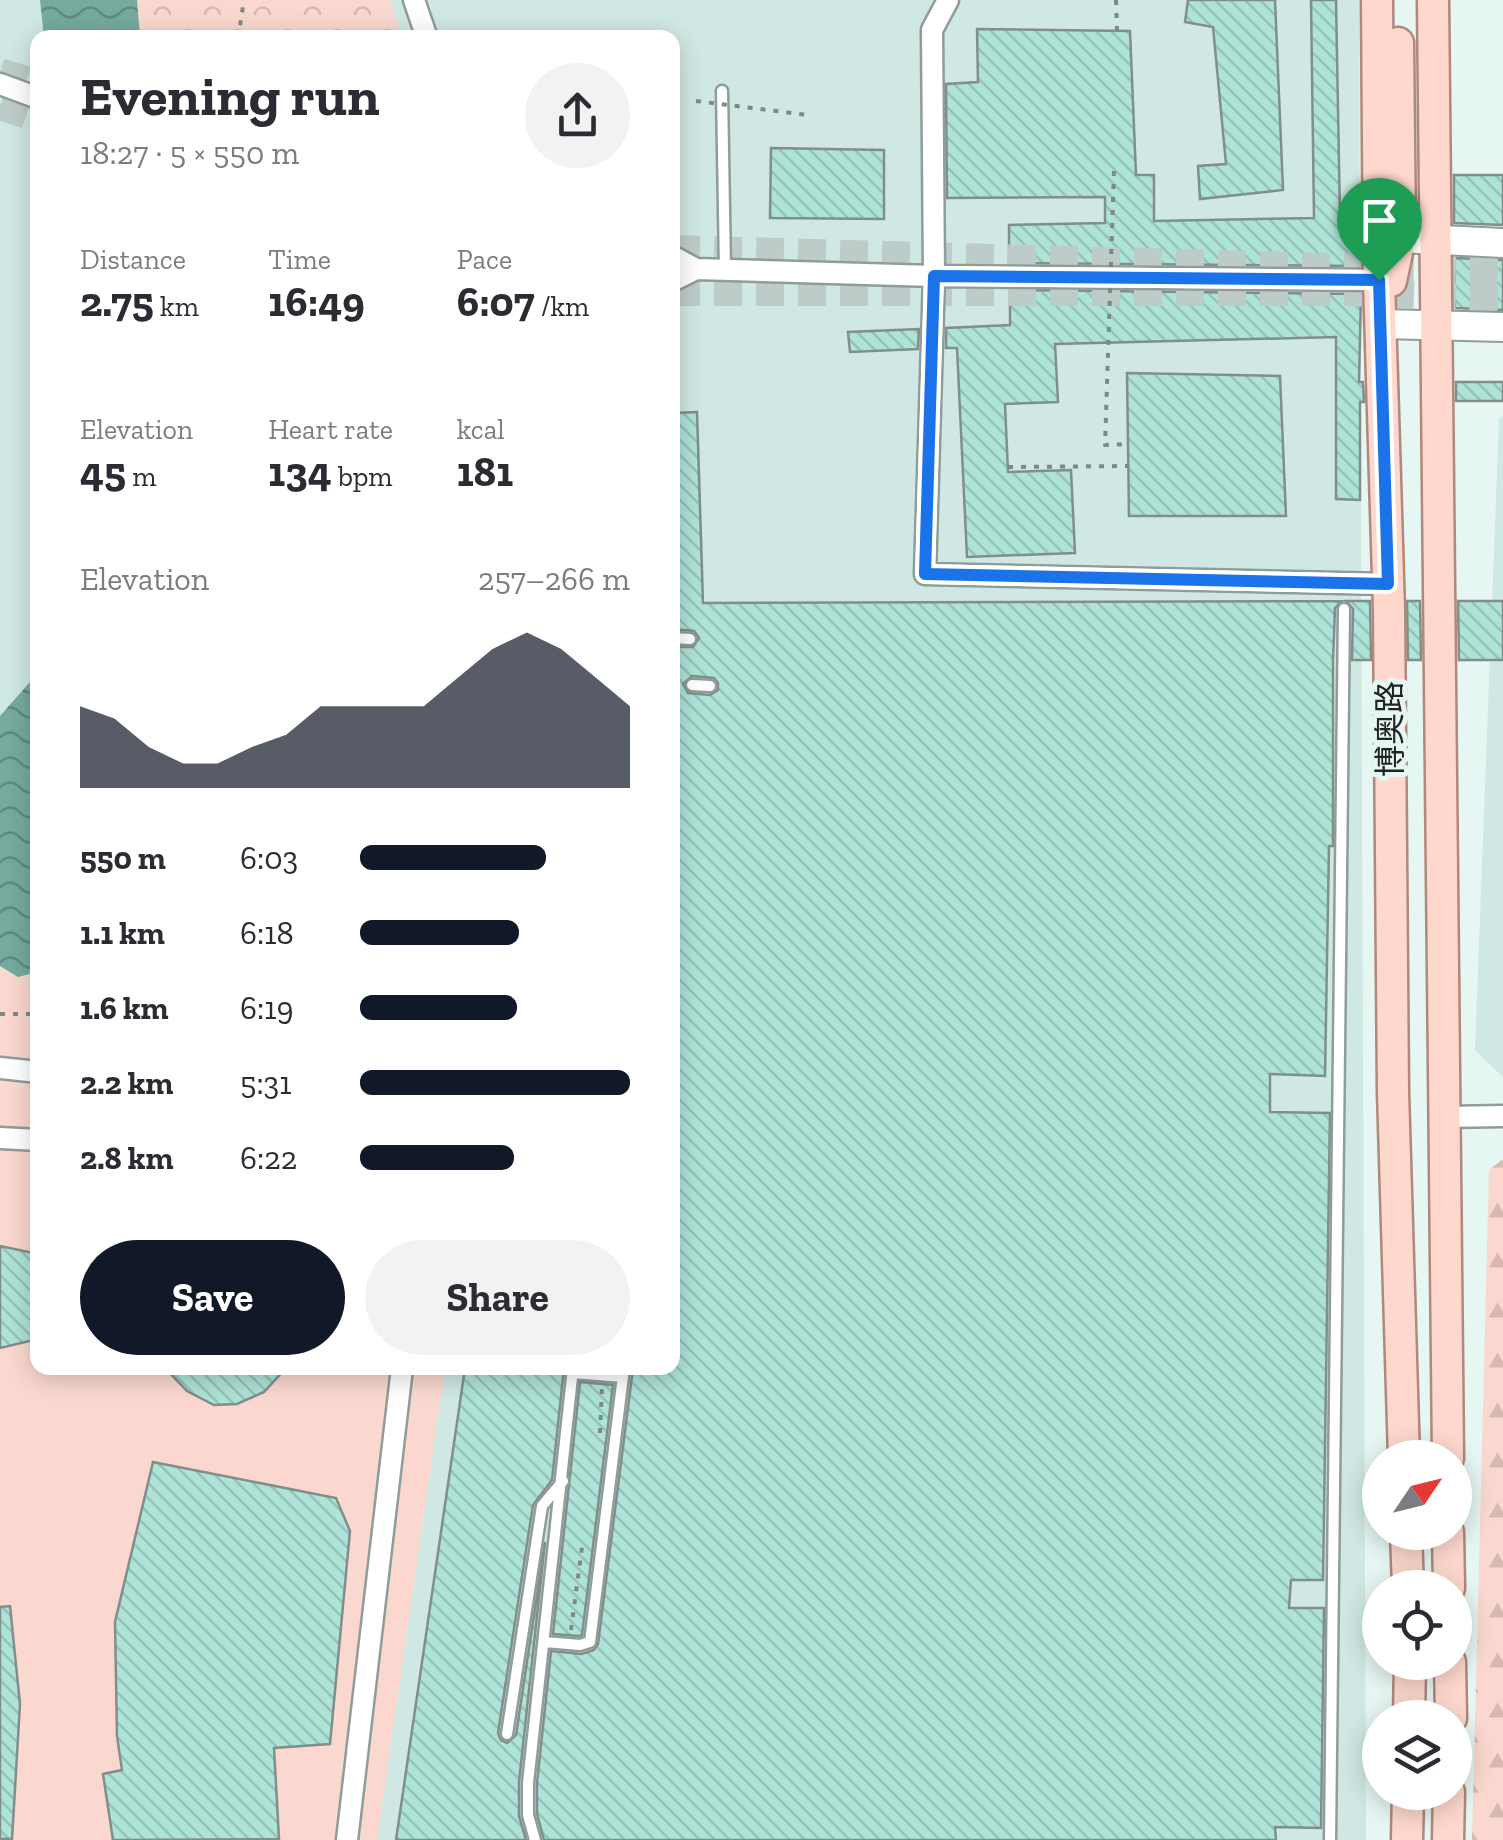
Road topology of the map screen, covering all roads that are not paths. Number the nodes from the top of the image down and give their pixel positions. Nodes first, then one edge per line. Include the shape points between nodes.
1 (414, 0) edge
2 (948, 0) edge
3 (1377, 0) edge
4 (1398, 0) edge
5 (1433, 0) edge
6 (424, 30) edge
7 (0, 84) edge
8 (722, 91) dead end
9 (30, 95) edge
10 (1389, 238) junction
11 (1437, 242) junction
12 (1503, 242) edge
13 (680, 260) edge
14 (696, 269) junction
15 (724, 270) junction
16 (934, 276) junction
17 (680, 277) edge
18 (1379, 280) junction
19 (1382, 324) junction
20 (1436, 326) junction
21 (1503, 327) edge
22 (1388, 584) junction
23 (1344, 609) dead end
24 (680, 638) edge
25 (690, 639) dead end
26 (692, 685) dead end
27 (710, 686) dead end
28 (0, 1068) edge
29 (30, 1071) edge
30 (1503, 1116) edge
31 (1446, 1117) junction
32 (0, 1138) edge
33 (30, 1140) edge
34 (401, 1375) edge
35 (573, 1375) edge
36 (624, 1375) edge
37 (1403, 1440) edge
38 (1448, 1440) edge
39 (563, 1480) junction
40 (544, 1642) junction
41 (507, 1734) dead end
42 (1407, 1810) edge
43 (1449, 1810) edge
44 (348, 1840) edge
45 (535, 1840) edge
46 (1330, 1840) edge
47 (1406, 1840) edge
48 (1448, 1840) edge

1 - 6 street
2 - 16 street via 932,30
3 - 10 main road, 博奥路
4 - 10 main road
5 - 11 main road, 博奥路
7 - 9 street
8 - 15 lane
10 - 11 main road
10 - 18 main road, 博奥路
10 - 19 main road
11 - 12 main road
11 - 20 main road, 博奥路
13 - 14 street
14 - 15 street
14 - 17 street
15 - 16 street
16 - 18 street
16 - 22 street via 925,574
18 - 19 main road, 博奥路
19 - 20 main road
19 - 22 main road, 博奥路
20 - 21 main road
20 - 31 main road, 博奥路
22 - 37 main road, 博奥路 via 1392,1092
23 - 46 lane
24 - 25 lane
26 - 27 lane
28 - 29 street
30 - 31 street
31 - 38 main road, 博奥路
32 - 33 street
34 - 44 street
35 - 39 lane
36 - 40 lane via 590,1642
39 - 40 lane
39 - 41 lane via 542,1506
40 - 45 lane via 528,1783
42 - 47 main road
43 - 48 main road

